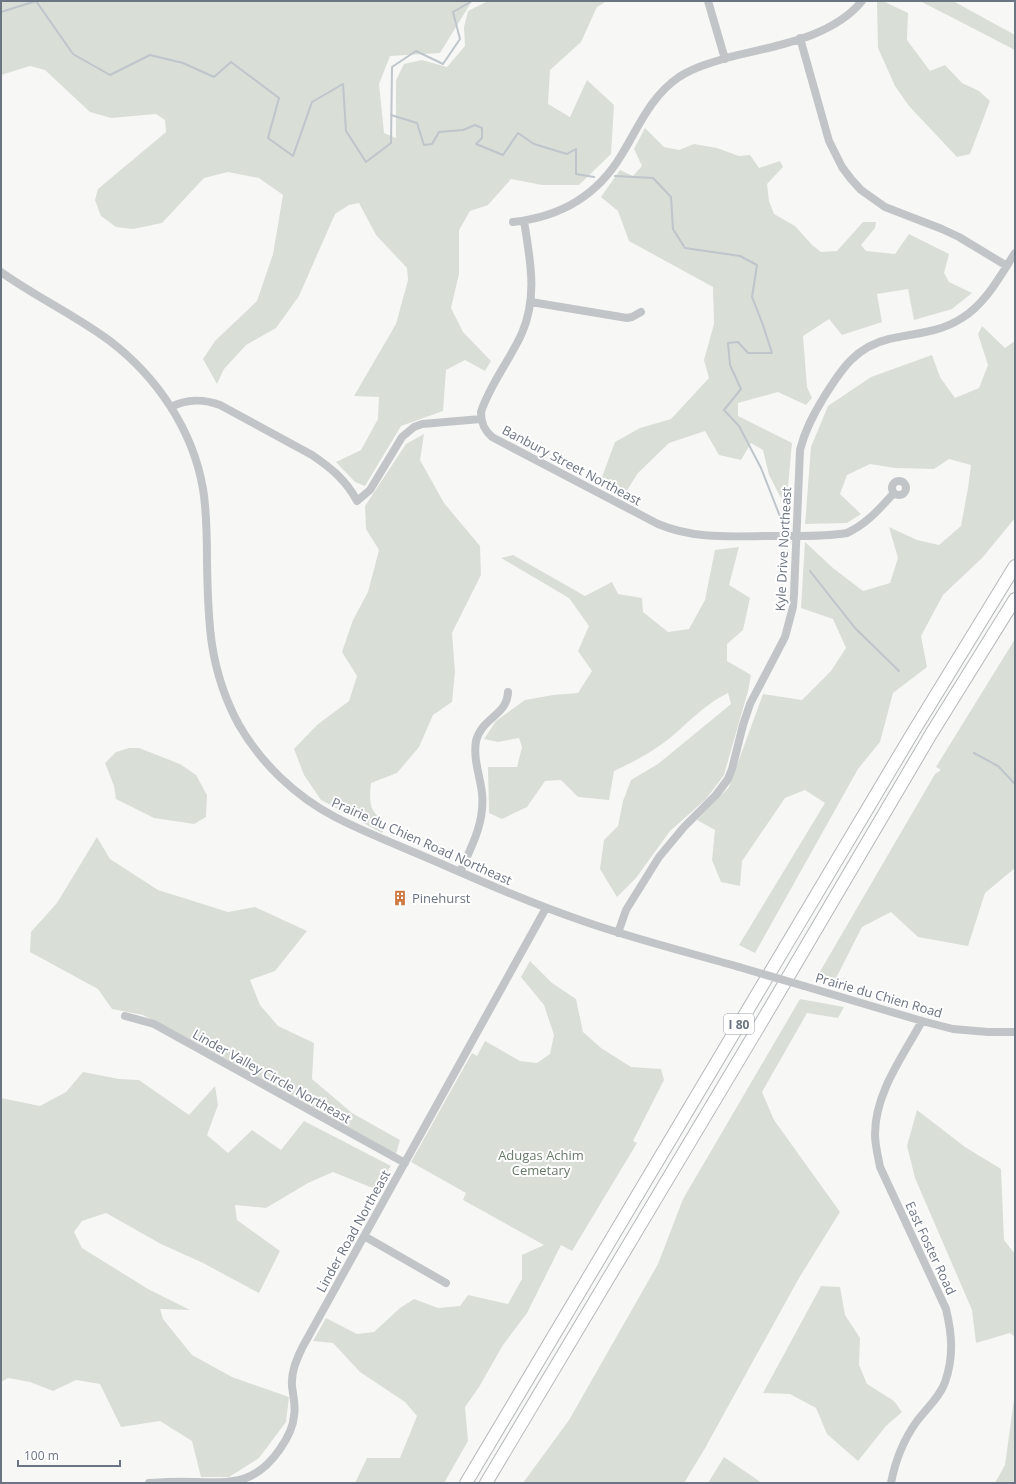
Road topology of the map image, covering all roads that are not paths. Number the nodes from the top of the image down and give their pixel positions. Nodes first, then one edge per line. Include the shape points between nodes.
1 (708, 1) edge
2 (862, 1) edge
3 (800, 38) junction
4 (724, 59) junction
5 (524, 221) junction
6 (513, 222) dead end
7 (1015, 253) edge
8 (1007, 266) junction
9 (1, 272) edge
10 (531, 302) junction
11 (641, 312) dead end
12 (171, 407) junction
13 (481, 419) junction
14 (894, 493) dead end
15 (797, 536) junction
16 (1015, 566) edge
17 (1015, 599) edge
18 (508, 692) dead end
19 (460, 872) junction
20 (546, 908) junction
21 (618, 933) junction
22 (739, 967) joint
23 (125, 1016) dead end
24 (922, 1021) junction
25 (1015, 1032) edge
26 (405, 1163) junction
27 (364, 1236) junction
28 (446, 1283) dead end
29 (149, 1483) edge
30 (466, 1483) edge
31 (486, 1483) edge
32 (890, 1483) edge

1 - 4 street
2 - 3 street via 838,22
3 - 4 street
3 - 8 street via 829,142 851,179 884,207 959,236
4 - 5 street via 690,71 662,91 645,112 615,166 602,182 586,195 551,215
5 - 6 street
5 - 10 street via 532,270
7 - 8 street, Kyle Drive Northeast
8 - 15 street, Kyle Drive Northeast via 984,300 963,318 941,329 876,343 856,354 839,372 811,418 801,443
9 - 12 street, Prairie du Chien Road Northeast via 115,345 138,365
10 - 11 street via 627,318
10 - 13 street via 522,333 483,406
12 - 13 street via 191,401 206,401 220,405 326,464 342,477 357,501 370,490 407,432 422,424
12 - 19 street, Prairie du Chien Road Northeast via 194,454 203,490 206,514 208,617 214,662 226,697 246,735 276,773 327,812
13 - 15 street, Banbury Street Northeast via 484,428 492,436 670,529 708,536
14 - 15 street, Banbury Street Northeast via 869,520 848,533
15 - 21 street, Kyle Drive Northeast via 790,625 750,704 728,779 658,857 626,910
16 - 30 highway, I 80
17 - 31 highway, I 80 via 931,734
18 - 19 street via 503,709 484,724 477,739 475,755 482,791 482,813 476,837
19 - 20 street, Prairie du Chien Road Northeast
20 - 21 street, Prairie du Chien Road Northeast
20 - 26 street, Linder Road Northeast
21 - 22 street, Prairie du Chien Road Northeast
22 - 24 street, Prairie du Chien Road, bridge
23 - 26 street, Linder Valley Circle Northeast via 154,1024
24 - 25 street, Prairie du Chien Road via 967,1031
24 - 32 street, East Foster Road via 882,1098 876,1118 876,1150 880,1167 946,1309 952,1348 950,1365 940,1393 908,1435
26 - 27 street, Linder Road Northeast
27 - 28 street
27 - 29 street, Linder Road Northeast via 294,1363 291,1378 295,1402 294,1418 286,1440 272,1461 256,1474 238,1481

